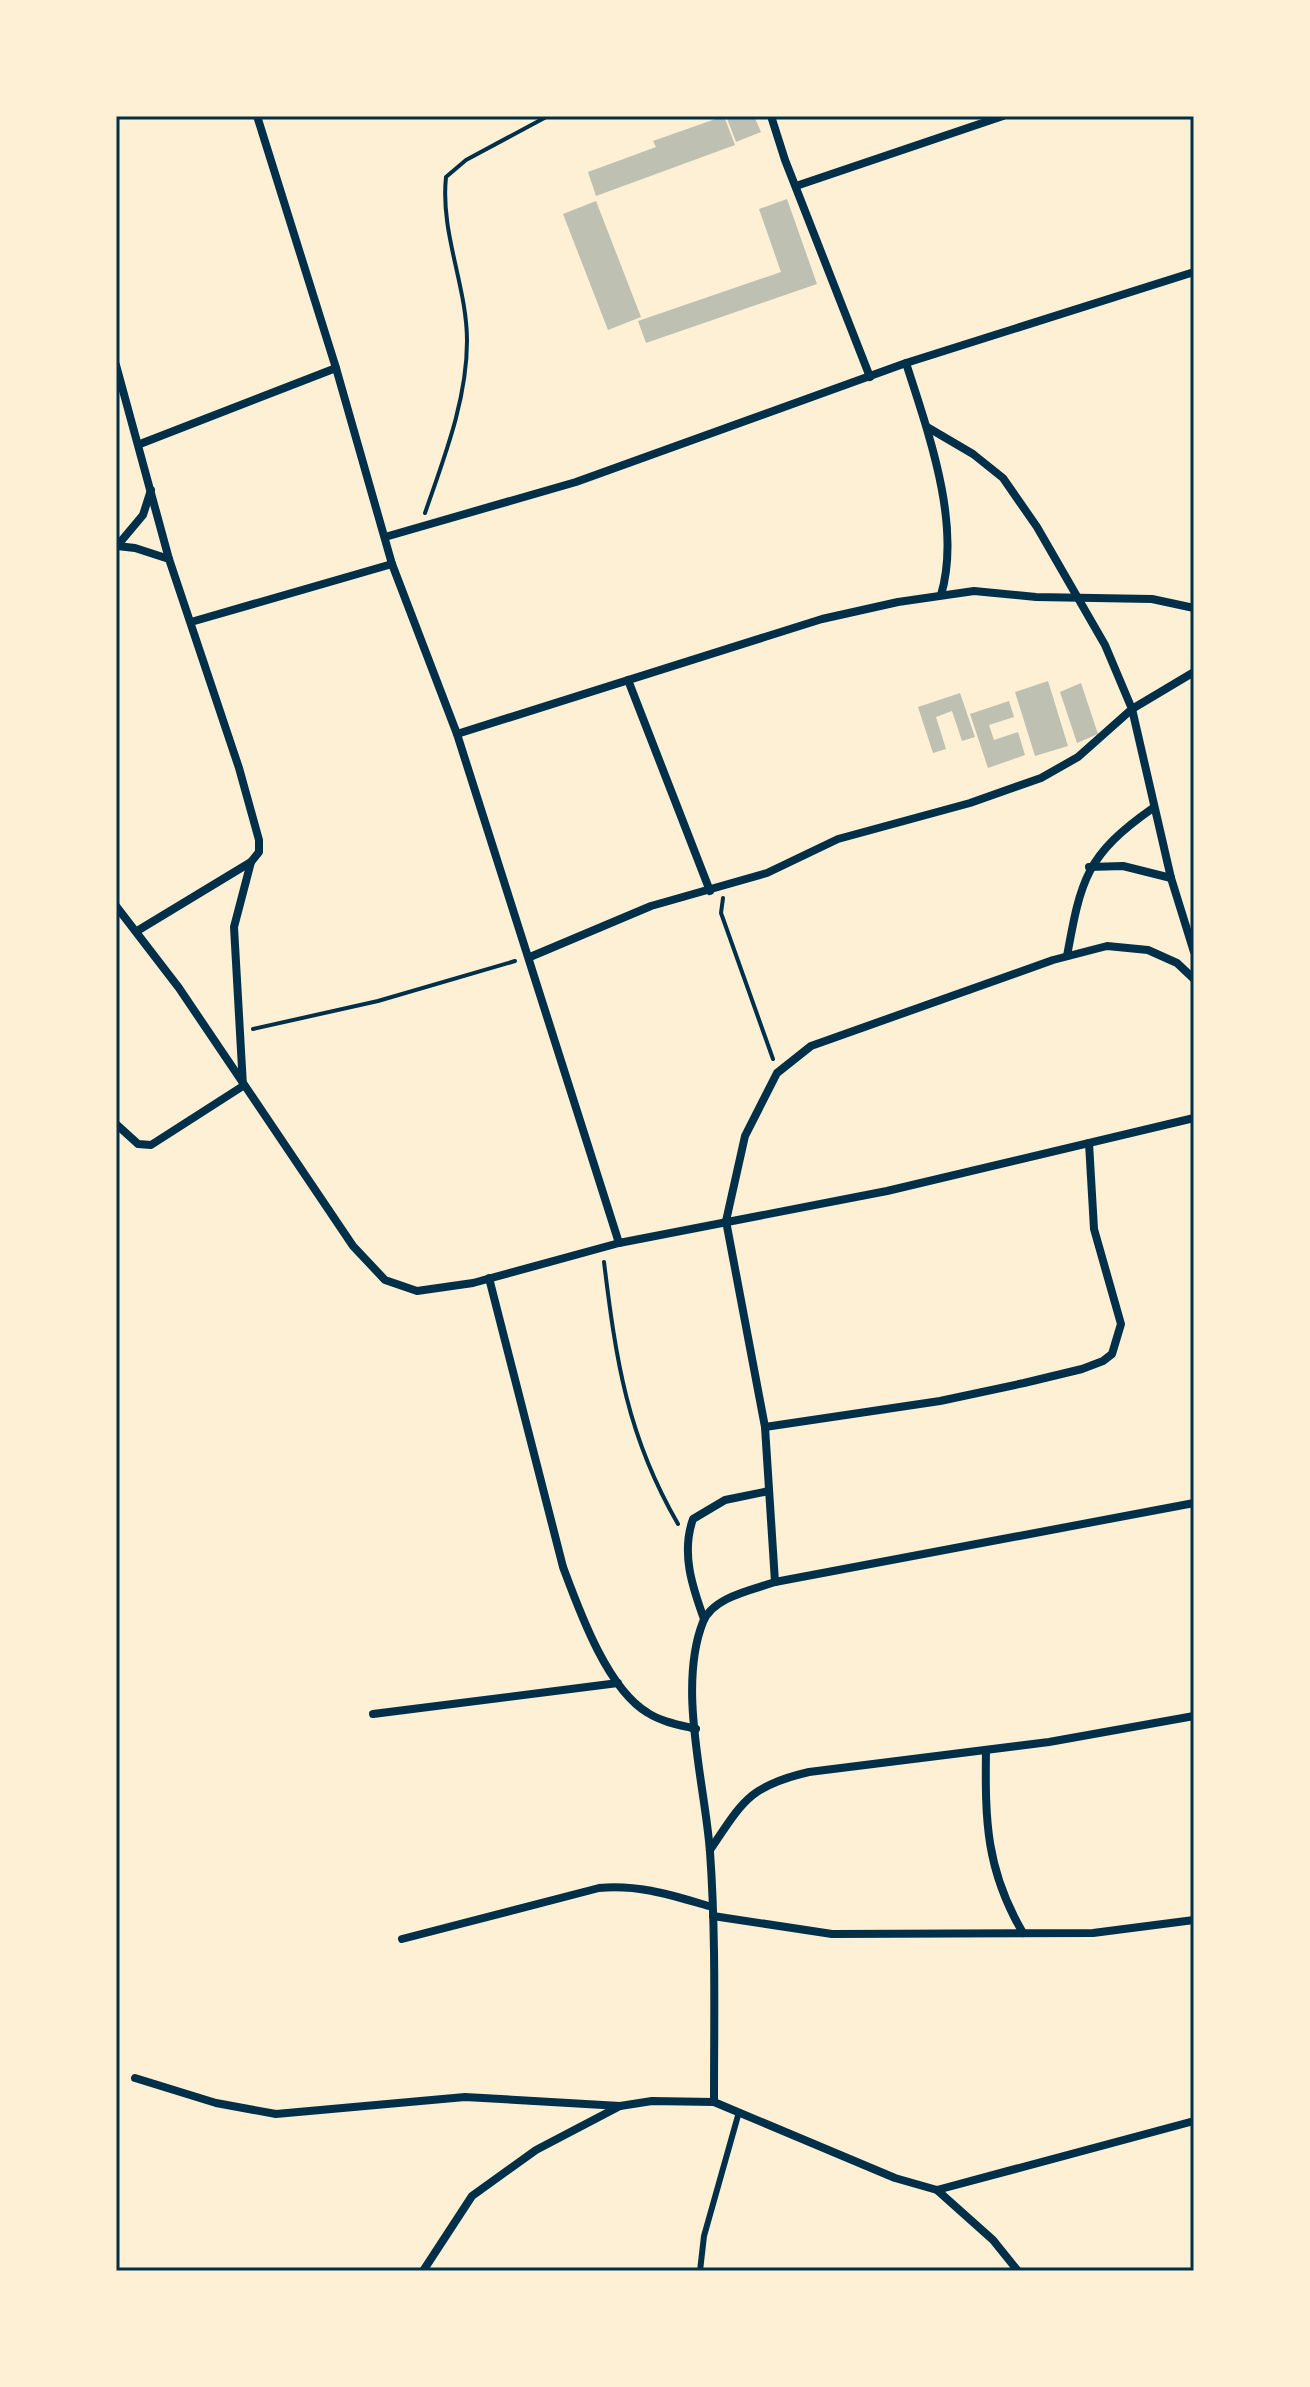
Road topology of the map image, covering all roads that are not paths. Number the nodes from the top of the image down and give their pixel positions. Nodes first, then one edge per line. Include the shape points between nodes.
1 (257, 116) edge
2 (771, 116) edge
3 (962, 116) edge
4 (1003, 116) edge
5 (962, 130) junction
6 (796, 186) junction
7 (1194, 272) edge
8 (906, 363) junction
9 (116, 365) edge
10 (336, 368) junction
11 (870, 377) junction
12 (927, 427) junction
13 (140, 444) junction
14 (151, 490) junction
15 (385, 537) junction
16 (116, 547) edge
17 (169, 559) junction
18 (392, 564) junction
19 (941, 595) junction
20 (1078, 597) junction
21 (1194, 608) edge
22 (191, 622) junction
23 (1194, 672) edge
24 (628, 680) junction
25 (1132, 709) junction
26 (457, 734) junction
27 (1153, 808) junction
28 (251, 862) junction
29 (1089, 867) junction
30 (1171, 878) junction
31 (710, 891) junction
32 (116, 906) edge
33 (137, 931) junction
34 (1194, 952) edge
35 (1067, 956) junction
36 (530, 957) junction
37 (1194, 979) edge
38 (243, 1086) junction
39 (1194, 1118) edge
40 (116, 1124) edge
41 (1089, 1143) junction
42 (726, 1221) junction
43 (619, 1243) junction
44 (489, 1278) junction
45 (765, 1427) junction
46 (769, 1491) junction
47 (1194, 1503) edge
48 (775, 1582) junction
49 (704, 1619) junction
50 (618, 1683) junction
51 (373, 1714) dead end
52 (1194, 1716) edge
53 (696, 1729) junction
54 (986, 1750) junction
55 (710, 1851) junction
56 (713, 1911) junction
57 (1194, 1920) edge
58 (1023, 1933) junction
59 (402, 1939) dead end
60 (135, 2078) dead end
61 (714, 2102) junction
62 (620, 2106) junction
63 (739, 2112) junction
64 (1194, 2121) edge
65 (937, 2190) junction
66 (423, 2271) edge
67 (700, 2271) edge
68 (1018, 2271) edge

1 - 10 street
2 - 6 street
3 - 5 street
4 - 5 street
5 - 6 street
6 - 11 street
7 - 8 street
8 - 11 street
8 - 12 street
9 - 13 street
10 - 13 street
10 - 15 street
11 - 15 street via 576,482
12 - 19 street via 948,532
12 - 20 street via 1003,478
13 - 14 street
14 - 16 street via 143,515
14 - 17 street
15 - 18 street
16 - 17 street
17 - 22 street
18 - 22 street
18 - 26 street
19 - 20 street via 974,591
19 - 24 street via 822,619
20 - 21 street via 1152,599
20 - 25 street
22 - 28 street via 259,840 259,852
23 - 25 street
24 - 26 street
24 - 31 street
25 - 27 street
25 - 31 street via 1078,757 1041,778 838,839 767,873
26 - 36 street
27 - 29 street
27 - 30 street
28 - 33 street
28 - 38 street via 234,927
29 - 30 street via 1123,866
29 - 35 street
30 - 34 street
31 - 36 street via 651,906
32 - 33 street
33 - 38 street
35 - 37 street via 1107,946 1148,950 1177,963
35 - 42 street via 811,1046 777,1073 745,1136
36 - 43 street
38 - 40 street via 151,1145 138,1144
38 - 44 street via 353,1246 385,1280 417,1291
39 - 41 street
41 - 42 street via 887,1191
41 - 45 street via 1094,1229 1121,1324 1117,1344 1103,1361 940,1401
42 - 43 street
42 - 45 street
43 - 44 street
44 - 50 street via 563,1567
45 - 46 street
46 - 48 street
46 - 49 street via 743,1493 693,1519 686,1538 693,1588
47 - 48 street
48 - 49 street via 717,1604
49 - 53 street via 695,1653
50 - 51 street
50 - 53 street via 647,1713
52 - 54 street
53 - 55 street
54 - 55 street via 773,1781 750,1795
54 - 58 street via 988,1846 1003,1898
55 - 56 street
56 - 58 street via 832,1934
56 - 59 street via 639,1887 599,1888
56 - 61 street
57 - 58 street via 1093,1933
60 - 62 street via 216,2103 276,2114 465,2097
61 - 62 street
61 - 63 street
62 - 66 street via 536,2150 472,2196
63 - 65 street via 895,2178
63 - 67 lane via 704,2236
64 - 65 street
65 - 68 street via 993,2240

